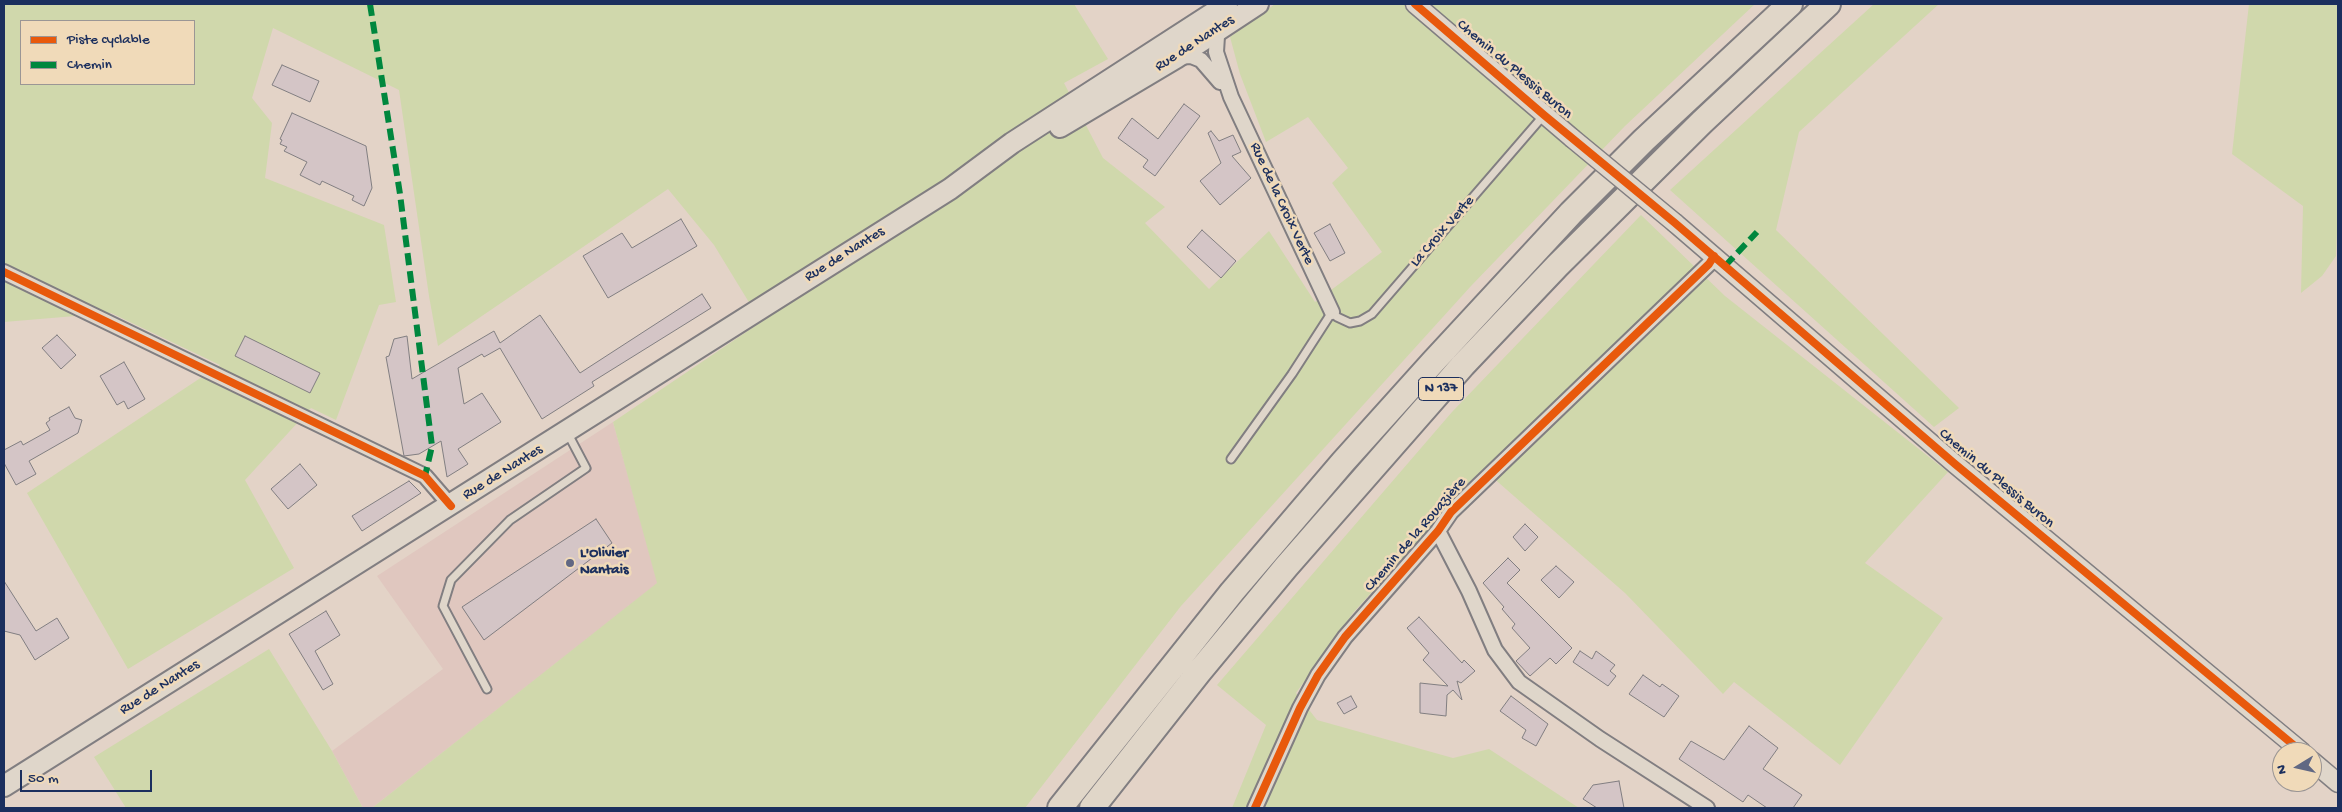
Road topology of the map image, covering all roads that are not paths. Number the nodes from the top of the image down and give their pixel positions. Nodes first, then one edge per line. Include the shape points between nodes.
1 (1252, 4) edge
2 (1258, 4) edge
3 (1415, 4) edge
4 (1790, 4) edge
5 (1828, 4) edge
6 (1217, 25) edge
7 (1172, 50) junction
8 (1212, 63) junction
9 (1544, 115) junction
10 (1714, 256) junction
11 (4, 272) edge
12 (1332, 312) junction
13 (566, 432) junction
14 (1231, 459) dead end
15 (451, 506) junction
16 (1438, 531) junction
17 (487, 689) dead end
18 (2290, 742) edge
19 (2322, 769) edge
20 (2338, 783) edge
21 (4, 786) edge
22 (1060, 808) edge
23 (1092, 808) edge
24 (1255, 808) edge
25 (1707, 808) edge

1 - 6 main road
2 - 6 main road, Rue de Nantes
3 - 9 street, Chemin du Plessis Buron
4 - 22 highway, N 137 via 1565,219 1426,369 1232,592
5 - 23 highway, N 137 via 1601,221 1451,379 1286,567
6 - 7 main road, Rue de Nantes
6 - 7 main road, Rue de Nantes
6 - 8 street, Rue de la Croix Verte
6 - 8 street via 1200,54
7 - 8 street
7 - 13 main road, Rue de Nantes via 1018,153 950,189
8 - 12 street, Rue de la Croix Verte
9 - 10 street, Chemin du Plessis Buron, bridge
9 - 12 lane, La Croix Verte via 1372,314 1350,323 1337,318
10 - 16 street, Chemin de la Rouazière via 1476,487 1451,512
10 - 18 street, Chemin du Plessis Buron via 1955,464
11 - 15 street via 425,476
12 - 14 lane
13 - 15 main road, Rue de Nantes
13 - 17 lane via 586,468 510,520 451,580 442,606
15 - 21 main road, Rue de Nantes
16 - 24 street, Chemin de la Rouazière via 1345,638 1318,675
16 - 25 street, Chemin de la Rouazière via 1495,650 1519,682
19 - 20 street

